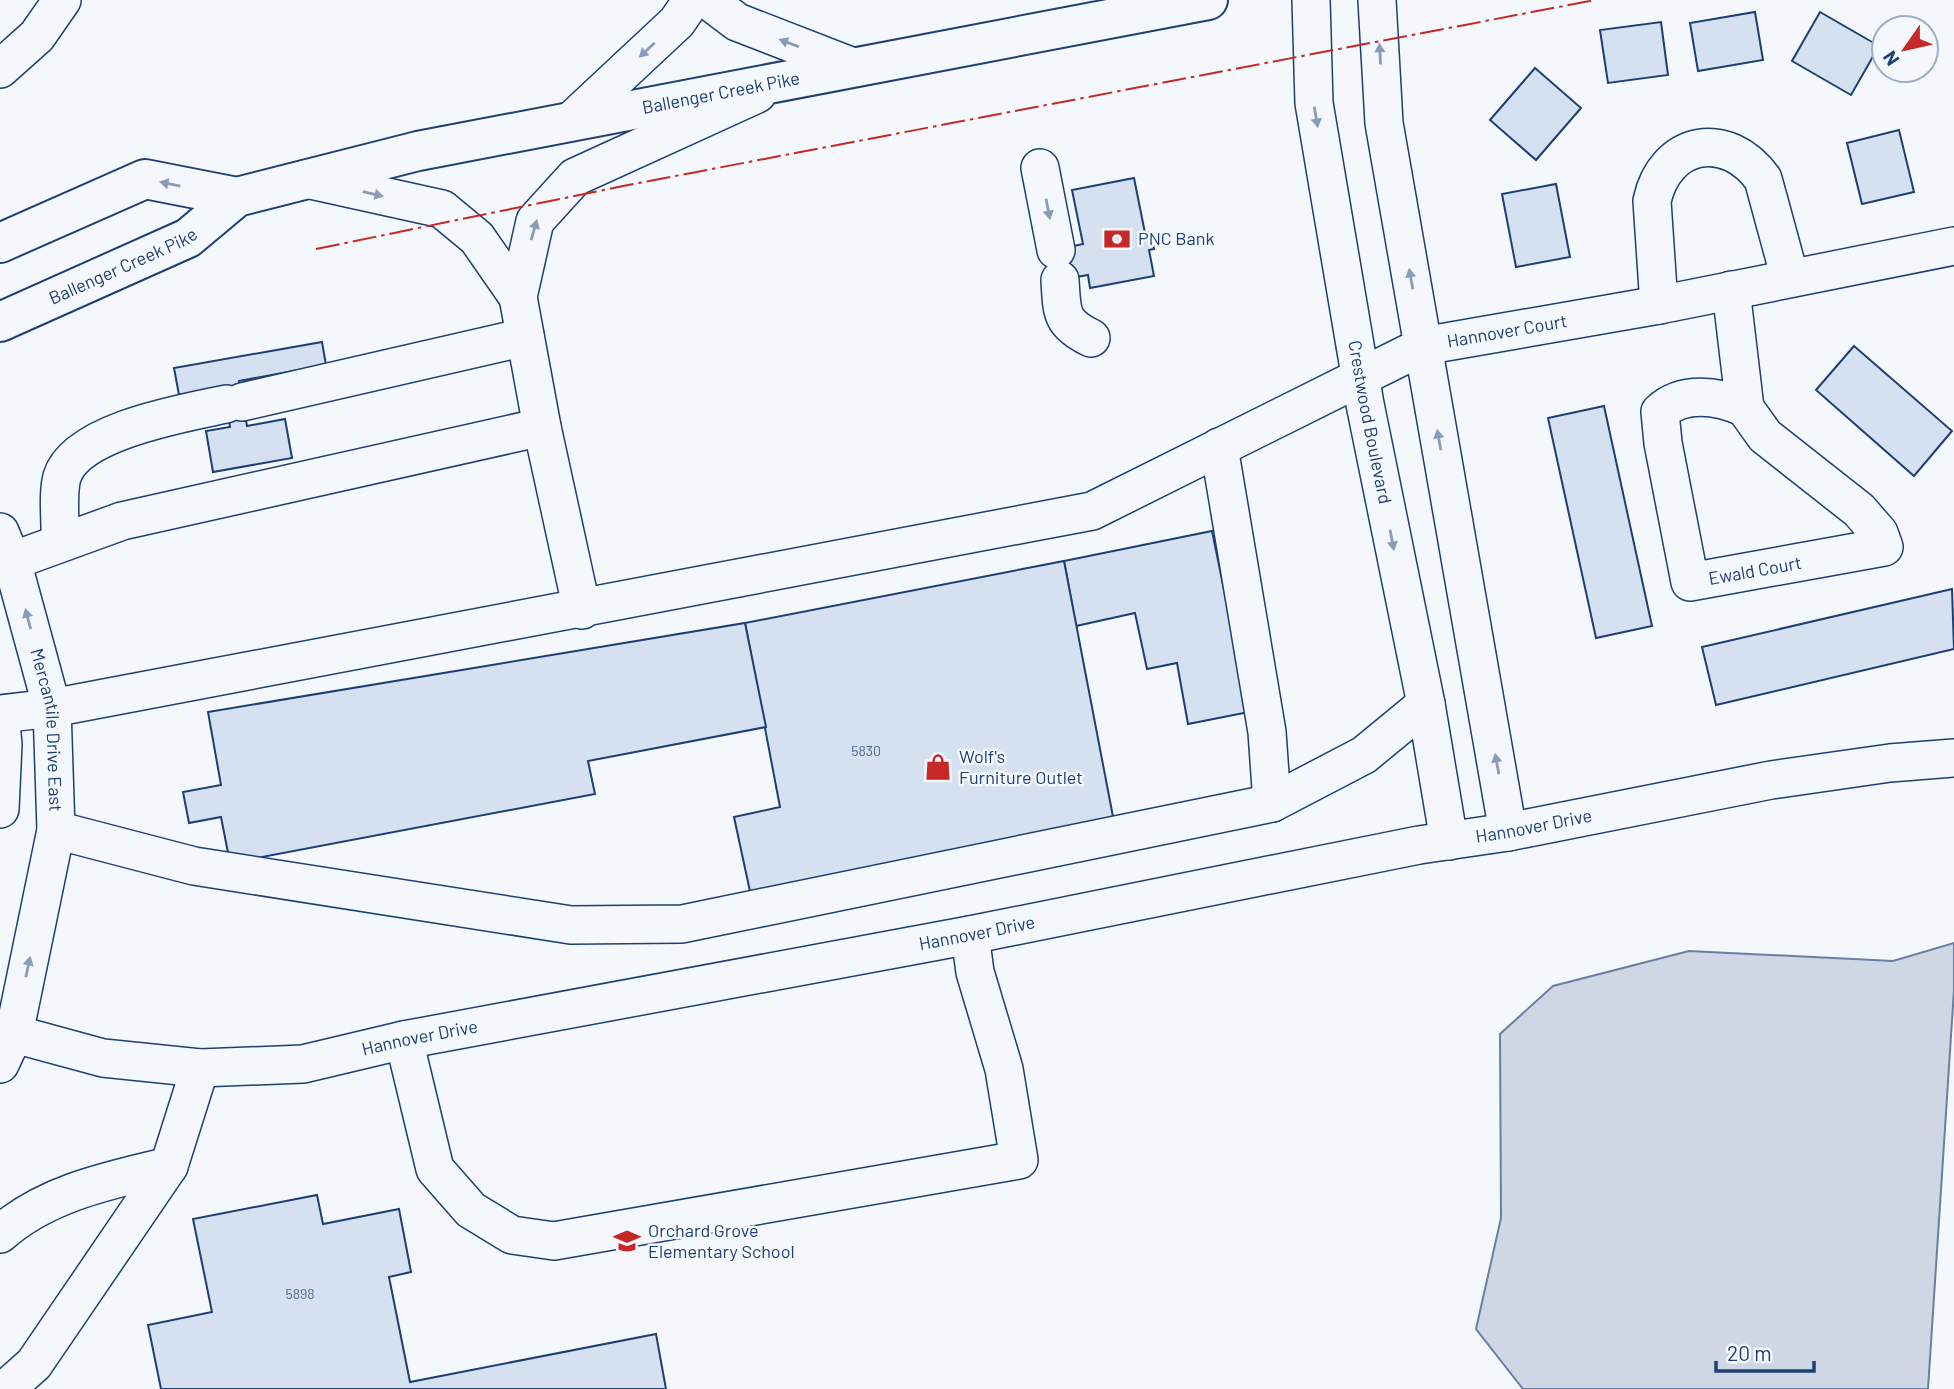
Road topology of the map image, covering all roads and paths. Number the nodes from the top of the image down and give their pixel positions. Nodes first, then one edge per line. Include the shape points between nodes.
1 (62, 0) edge
2 (692, 0) edge
3 (708, 0) edge
4 (1208, 0) edge
5 (1311, 0) edge
6 (1377, 0) edge
7 (853, 67) junction
8 (0, 69) edge
9 (777, 85) junction
10 (570, 122) junction
11 (1040, 168) dead end
12 (306, 179) junction
13 (237, 197) junction
14 (0, 243) edge
15 (1954, 246) edge
16 (1790, 278) junction
17 (1731, 290) junction
18 (518, 297) junction
19 (1659, 304) junction
20 (0, 322) edge
21 (526, 337) junction
22 (1091, 338) dead end
23 (1423, 346) junction
24 (1362, 376) junction
25 (1745, 408) junction
26 (542, 427) junction
27 (1219, 447) junction
28 (60, 542) junction
29 (4, 552) edge
30 (582, 610) junction
31 (1426, 704) junction
32 (52, 708) junction
33 (0, 715) edge
34 (1954, 758) edge
35 (0, 794) edge
36 (1272, 803) junction
37 (56, 830) junction
38 (1508, 832) junction
39 (1449, 841) junction
40 (970, 934) junction
41 (404, 1040) junction
42 (5, 1043) edge
43 (200, 1068) junction
44 (169, 1166) junction
45 (0, 1234) edge
46 (6, 1389) edge

1 - 8 street via 37,36
2 -> 10 street via 677,22
7 -> 3 street via 737,22
4 - 7 main road, Ballenger Creek Pike
5 -> 24 street, Crestwood Boulevard via 1314,103
23 -> 6 street via 1384,123
7 - 9 main road, Ballenger Creek Pike
9 - 10 main road, Ballenger Creek Pike
18 -> 9 street via 535,221 575,177
10 - 12 main road, Ballenger Creek Pike via 418,151
11 -> 22 street via 1064,318
12 - 13 main road, Ballenger Creek Pike
12 -> 18 street via 442,209 477,238
13 -> 14 main road, Ballenger Creek Pike via 145,179
13 - 20 main road, Ballenger Creek Pike via 188,238
15 - 16 street, Hannover Court
16 - 17 street, Hannover Court
16 - 19 street via 1758,172 1724,149 1699,149 1676,158 1656,185 1652,201
17 - 19 street, Hannover Court
17 - 25 street, Ewald Court
18 - 21 street
19 - 23 street, Hannover Court
21 - 26 street
21 - 28 street via 173,415 108,436 83,448 62,476
23 - 24 street, Hannover Court
38 -> 23 street
24 - 27 street, Hannover Court
24 -> 31 street, Crestwood Boulevard
25 - 25 street, Ewald Court via 1721,396 1672,401 1660,412 1690,582 1884,547 1879,533 1859,510 1765,436
26 - 28 street via 122,521
26 - 30 street
27 - 30 street, Hannover Court via 1092,511
27 - 36 street via 1267,732
28 - 29 street
32 -> 29 street, Mercantile Drive East
30 - 32 street, Hannover Court
31 - 36 street via 1364,755
31 - 39 street, Crestwood Boulevard
32 - 33 street, Hannover Court
32 - 37 street, Mercantile Drive East
33 - 35 street
34 - 38 street, Hannover Drive via 1771,780
36 - 37 street via 682,924 571,925 194,866
42 -> 37 street, Mercantile Drive East
38 - 39 street, Hannover Drive
39 - 40 street, Hannover Drive
40 - 41 street, Hannover Drive
40 - 41 street via 975,972 1003,1069 1019,1160 554,1241 512,1235 471,1210 435,1169
41 - 43 street, Hannover Drive via 303,1063
42 - 43 street, Hannover Drive
43 - 44 street
44 - 45 street via 65,1196
44 - 46 street via 34,1363

